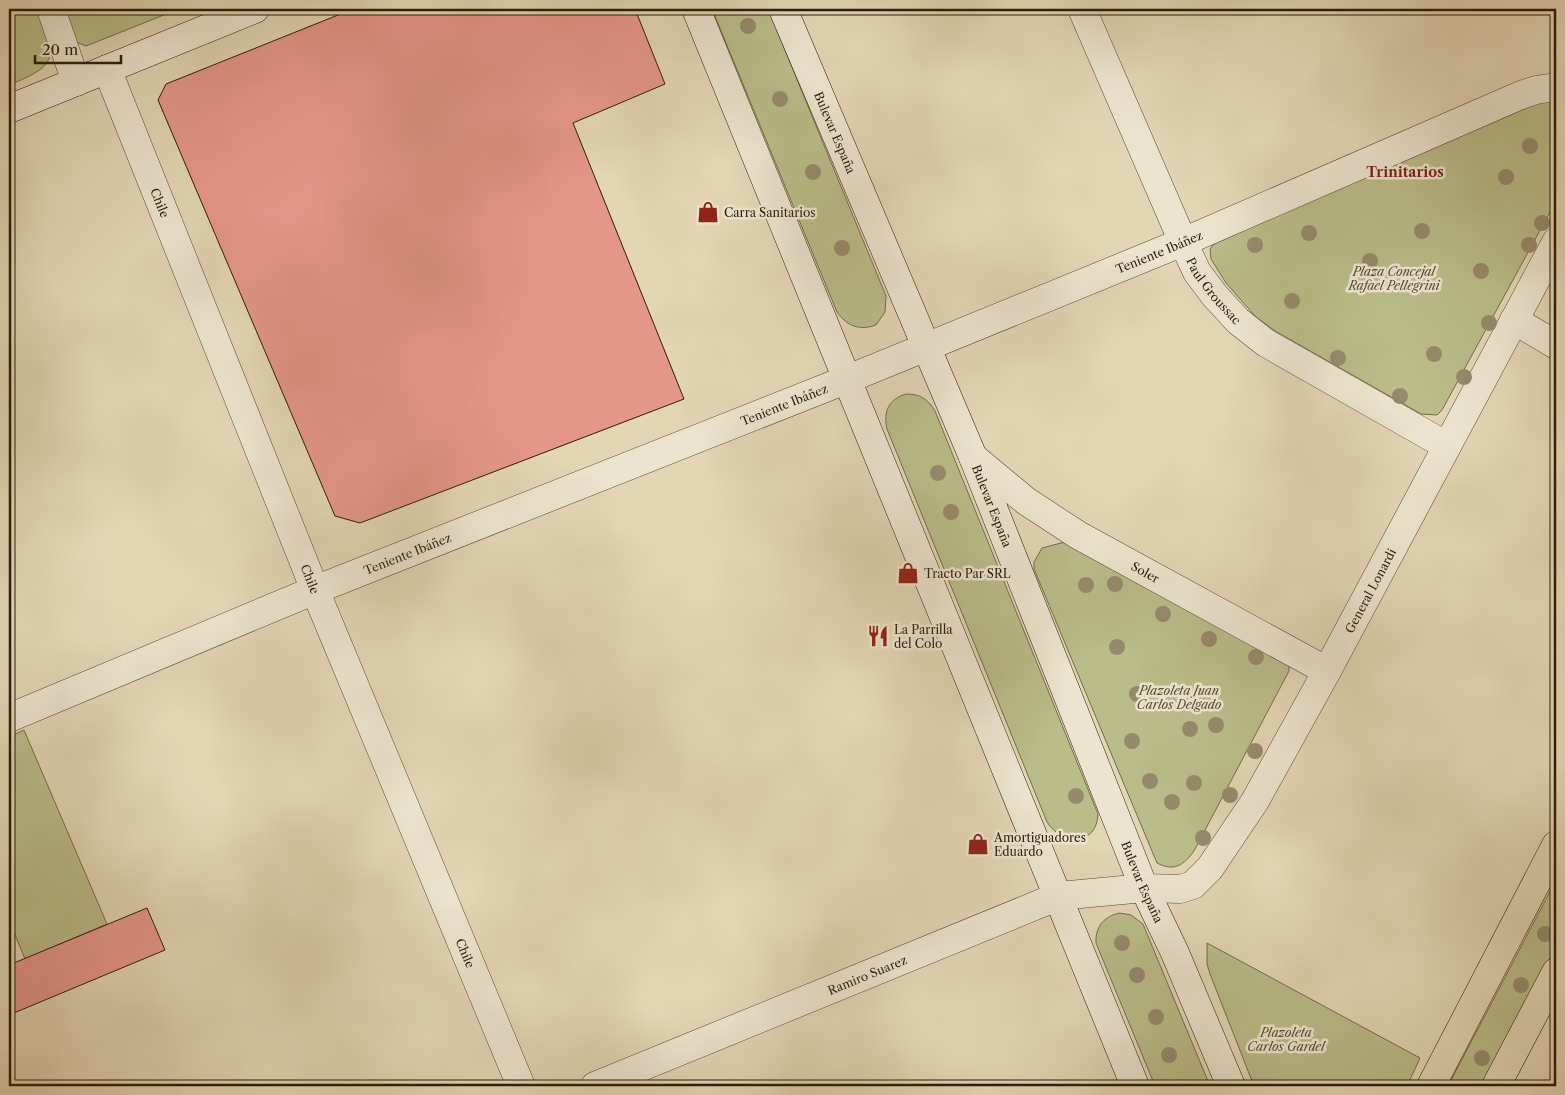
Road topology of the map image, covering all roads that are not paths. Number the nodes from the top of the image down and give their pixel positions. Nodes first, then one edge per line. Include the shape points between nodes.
1 (51, 9) edge
2 (255, 9) edge
3 (696, 9) edge
4 (783, 9) edge
5 (1082, 9) edge
6 (107, 69) junction
7 (76, 82) junction
8 (1556, 87) edge
9 (9, 109) edge
10 (1182, 242) junction
11 (1556, 242) edge
12 (1514, 320) junction
13 (926, 345) junction
14 (1556, 345) edge
15 (848, 378) junction
16 (1447, 446) junction
17 (973, 457) junction
18 (315, 590) junction
19 (1327, 671) junction
20 (9, 718) edge
21 (1556, 845) edge
22 (1144, 888) junction
23 (1059, 896) junction
24 (1556, 972) edge
25 (521, 1086) edge
26 (595, 1086) edge
27 (1136, 1086) edge
28 (1231, 1086) edge
29 (1430, 1086) edge
30 (1496, 1086) edge

1 - 7 street
2 - 6 street
3 - 15 street
4 - 13 street, Bulevar España
5 - 10 street, Paul Groussac
6 - 7 street
6 - 18 street, Chile
7 - 9 street
8 - 10 street, Teniente Ibáñez via 1521,95
10 - 13 street, Teniente Ibáñez
10 - 16 street, Paul Groussac via 1197,272 1215,296 1238,321 1266,343
11 - 12 street, General Lonardi
12 - 14 street
12 - 16 street, General Lonardi
13 - 15 street, Teniente Ibáñez
13 - 17 street, Bulevar España
15 - 18 street, Teniente Ibáñez
15 - 23 street
16 - 19 street, General Lonardi
17 - 19 street, Soler via 1026,502 1078,535
17 - 22 street, Bulevar España
18 - 20 street, Teniente Ibáñez
18 - 25 street, Chile
19 - 22 street, General Lonardi via 1254,801 1210,868 1193,885 1180,889
21 - 29 highway
22 - 23 street, Ramiro Suarez
22 - 28 street, Bulevar España
23 - 26 street, Ramiro Suarez
23 - 27 street
24 - 30 highway

